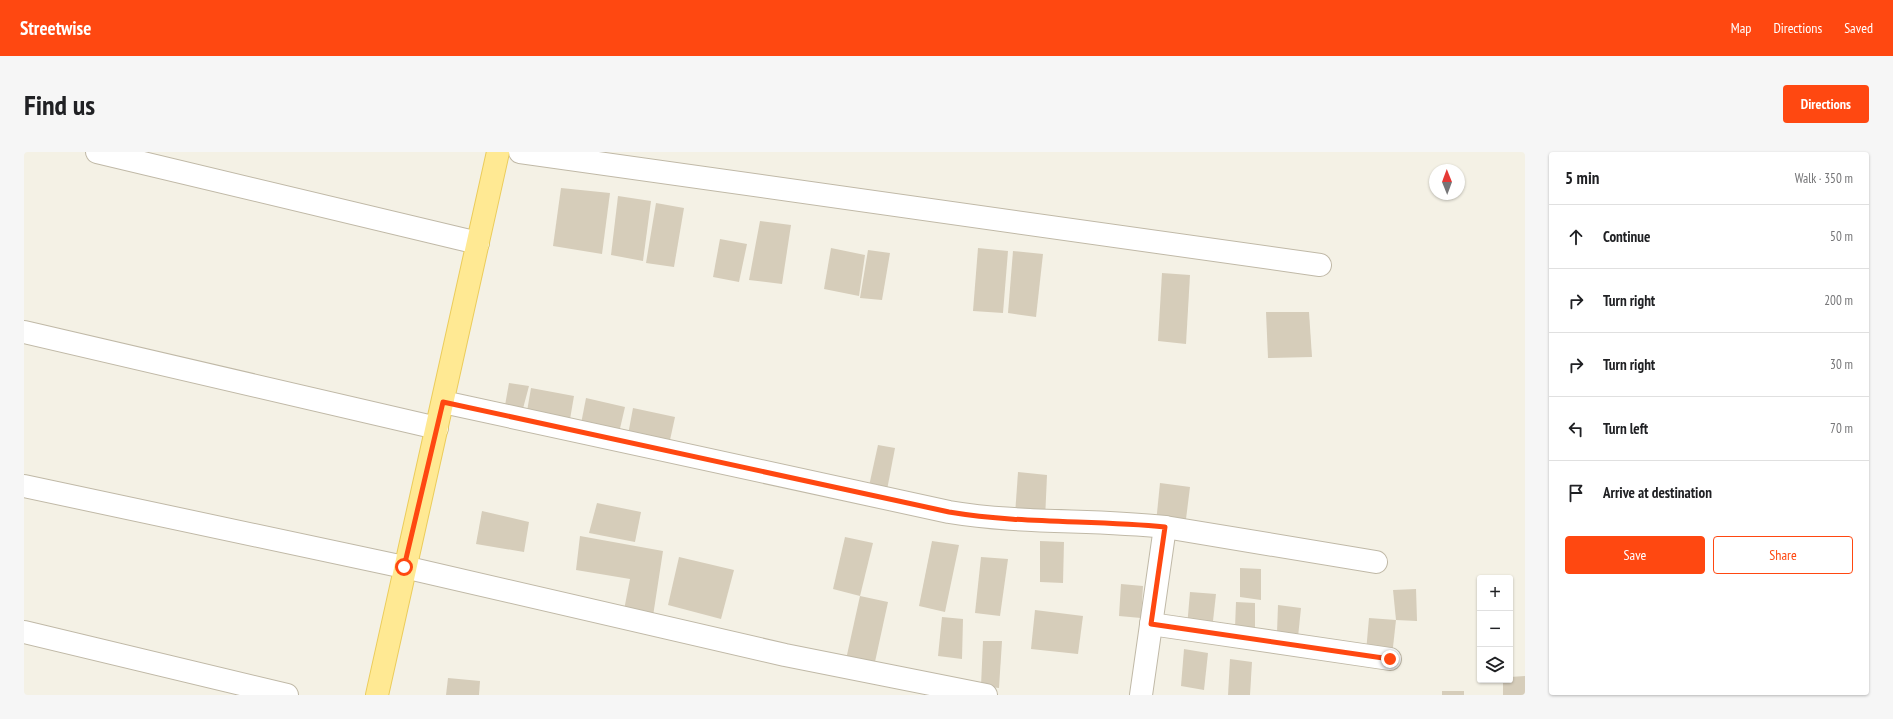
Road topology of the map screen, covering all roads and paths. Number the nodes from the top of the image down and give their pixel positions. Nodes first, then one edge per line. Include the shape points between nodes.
1 (97, 152) edge
2 (498, 152) edge
3 (520, 152) edge
4 (560, 155) edge
5 (478, 243) junction
6 (1320, 264) dead end
7 (24, 332) edge
8 (443, 402) junction
9 (437, 428) junction
10 (24, 486) edge
11 (1165, 527) junction
12 (1376, 562) dead end
13 (404, 567) junction
14 (1151, 624) junction
15 (24, 632) edge
16 (1390, 659) dead end
17 (287, 695) edge
18 (377, 695) edge
19 (986, 695) edge
20 (1141, 695) edge

1 - 5 street
2 - 5 main road
3 - 4 street
4 - 6 street
5 - 8 main road
7 - 9 street
8 - 9 main road
8 - 11 street via 949,512 1016,520
9 - 13 main road
10 - 13 street
11 - 12 street
11 - 14 street
13 - 18 main road
13 - 19 street via 785,654
14 - 16 street
14 - 20 street
15 - 17 street

